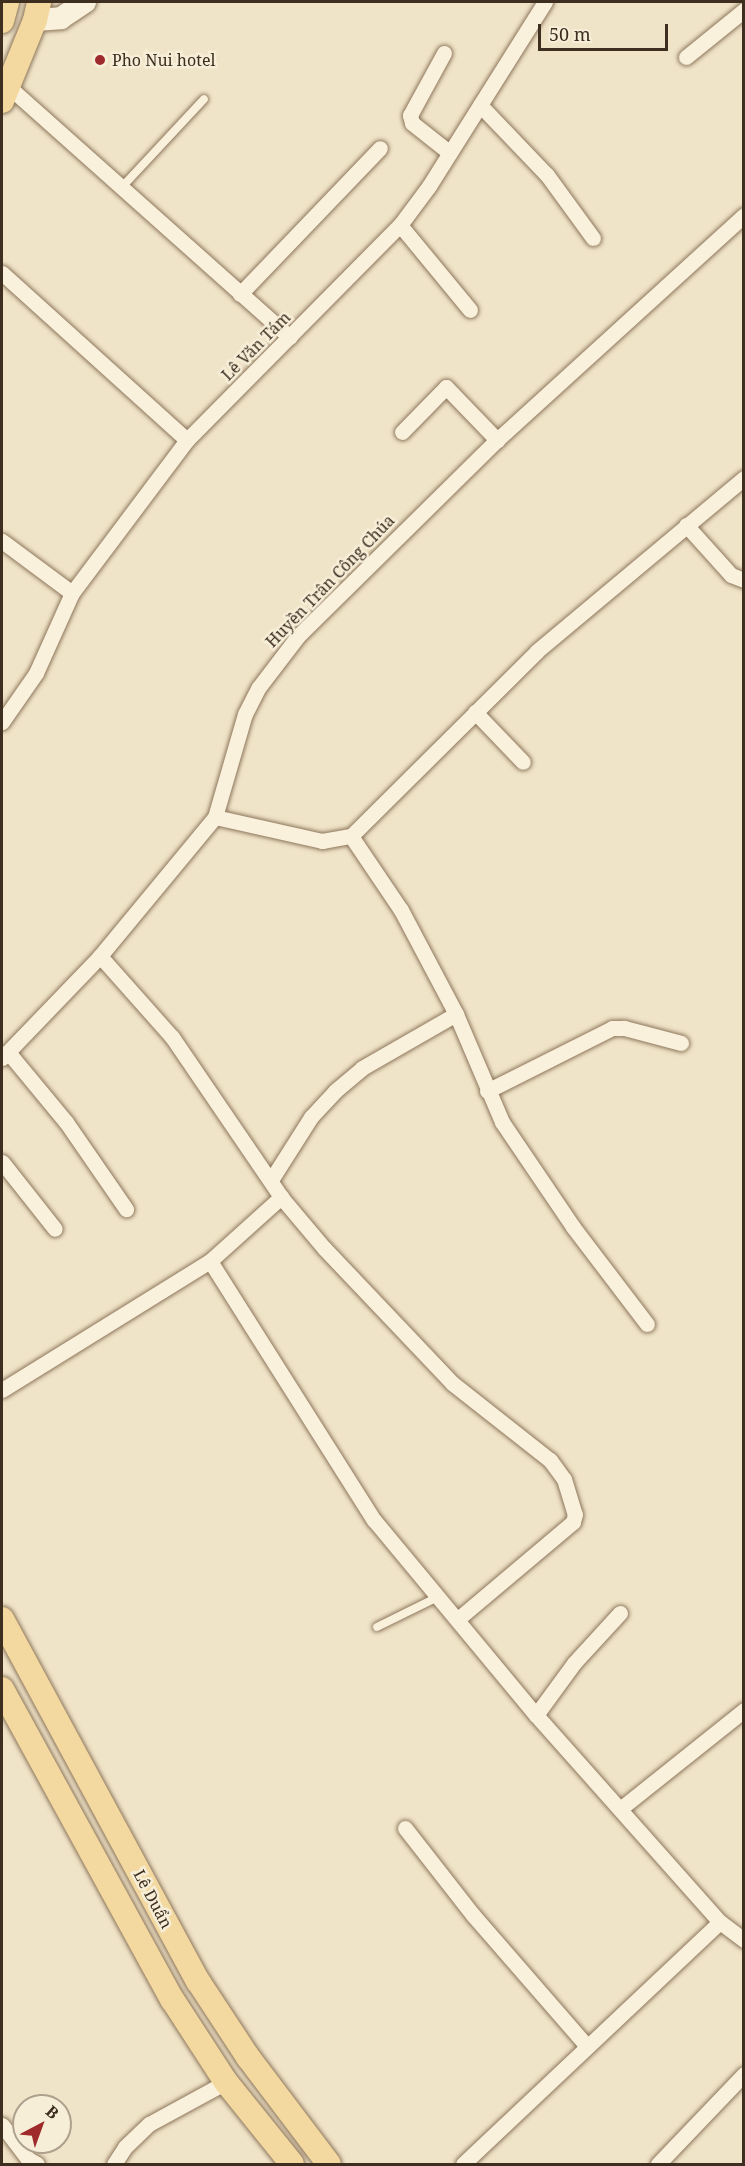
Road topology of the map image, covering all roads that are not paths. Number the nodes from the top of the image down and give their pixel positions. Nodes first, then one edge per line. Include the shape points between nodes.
1 (85, 2) edge
2 (545, 2) edge
3 (744, 10) edge
4 (4, 11) edge
5 (37, 11) edge
6 (444, 53) dead end
7 (686, 57) dead end
8 (5, 94) edge
9 (204, 99) dead end
10 (480, 105) junction
11 (380, 148) dead end
12 (450, 153) junction
13 (122, 187) junction
14 (744, 215) edge
15 (400, 225) junction
16 (593, 238) dead end
17 (2, 273) edge
18 (240, 294) junction
19 (470, 310) dead end
20 (290, 337) junction
21 (402, 432) dead end
22 (187, 440) junction
23 (497, 440) junction
24 (744, 478) edge
25 (686, 525) junction
26 (2, 542) edge
27 (744, 580) edge
28 (72, 593) junction
29 (475, 712) junction
30 (2, 722) edge
31 (522, 762) dead end
32 (215, 817) junction
33 (351, 836) junction
34 (100, 956) junction
35 (456, 1014) junction
36 (681, 1043) dead end
37 (5, 1055) edge
38 (487, 1091) junction
39 (2, 1162) edge
40 (270, 1180) junction
41 (281, 1197) junction
42 (126, 1209) dead end
43 (55, 1228) dead end
44 (210, 1261) junction
45 (647, 1324) dead end
46 (2, 1390) edge
47 (438, 1597) junction
48 (620, 1613) dead end
49 (2, 1619) edge
50 (458, 1619) junction
51 (377, 1627) dead end
52 (2, 1689) edge
53 (744, 1710) edge
54 (536, 1715) junction
55 (620, 1809) junction
56 (405, 1828) dead end
57 (720, 1922) junction
58 (744, 1940) edge
59 (587, 2046) junction
60 (744, 2074) edge
61 (226, 2082) junction
62 (2, 2125) edge
63 (37, 2164) edge
64 (114, 2164) edge
65 (292, 2164) edge
66 (329, 2164) edge
67 (463, 2164) edge
68 (658, 2164) edge

1 - 5 street via 61,18
2 - 10 street, Lê Văn Tám
3 - 7 street
4 - 5 street
5 - 8 main road
6 - 12 street via 410,115 412,123
8 - 13 street
9 - 13 lane
10 - 12 street, Lê Văn Tám
10 - 16 street via 533,158
11 - 18 street
12 - 15 street, Lê Văn Tám
13 - 18 street
14 - 23 street, Huyền Trân Công Chúa
15 - 19 street
15 - 20 street, Lê Văn Tám
17 - 22 street
18 - 20 street
20 - 22 street, Lê Văn Tám
21 - 23 street via 446,387
22 - 28 street, Lê Văn Tám
23 - 32 street, Huyền Trân Công Chúa via 298,636 275,664 245,714
24 - 25 street
25 - 27 street via 731,575
25 - 29 street via 537,651
26 - 28 street
28 - 30 street, Lê Văn Tám via 36,673
29 - 31 street
29 - 33 street
32 - 33 street via 322,841
32 - 34 street, Huyền Trân Công Chúa
33 - 35 street via 401,910
34 - 37 street, Huyền Trân Công Chúa
34 - 40 street via 172,1037
35 - 38 street
35 - 40 street via 363,1068 335,1091 311,1117
36 - 38 street via 612,1028
37 - 42 street via 66,1122
38 - 45 street via 502,1122 573,1227
39 - 43 street
40 - 41 street
41 - 44 street
41 - 50 street via 414,1346 474,1403 550,1460 564,1479 575,1514 573,1522
44 - 46 street
44 - 47 street via 374,1520
47 - 50 street
47 - 51 lane
48 - 54 street via 574,1663
49 - 66 main road, Lê Duẩn via 198,1981 248,2057
50 - 54 street
52 - 61 main road, Lê Duẩn via 172,2000
53 - 55 street
54 - 55 street
55 - 57 street
56 - 59 street via 473,1915
57 - 58 street
57 - 59 street
59 - 67 street
60 - 68 street
61 - 64 street via 149,2124 125,2146
61 - 65 main road, Lê Duẩn
62 - 63 street via 28,2159

